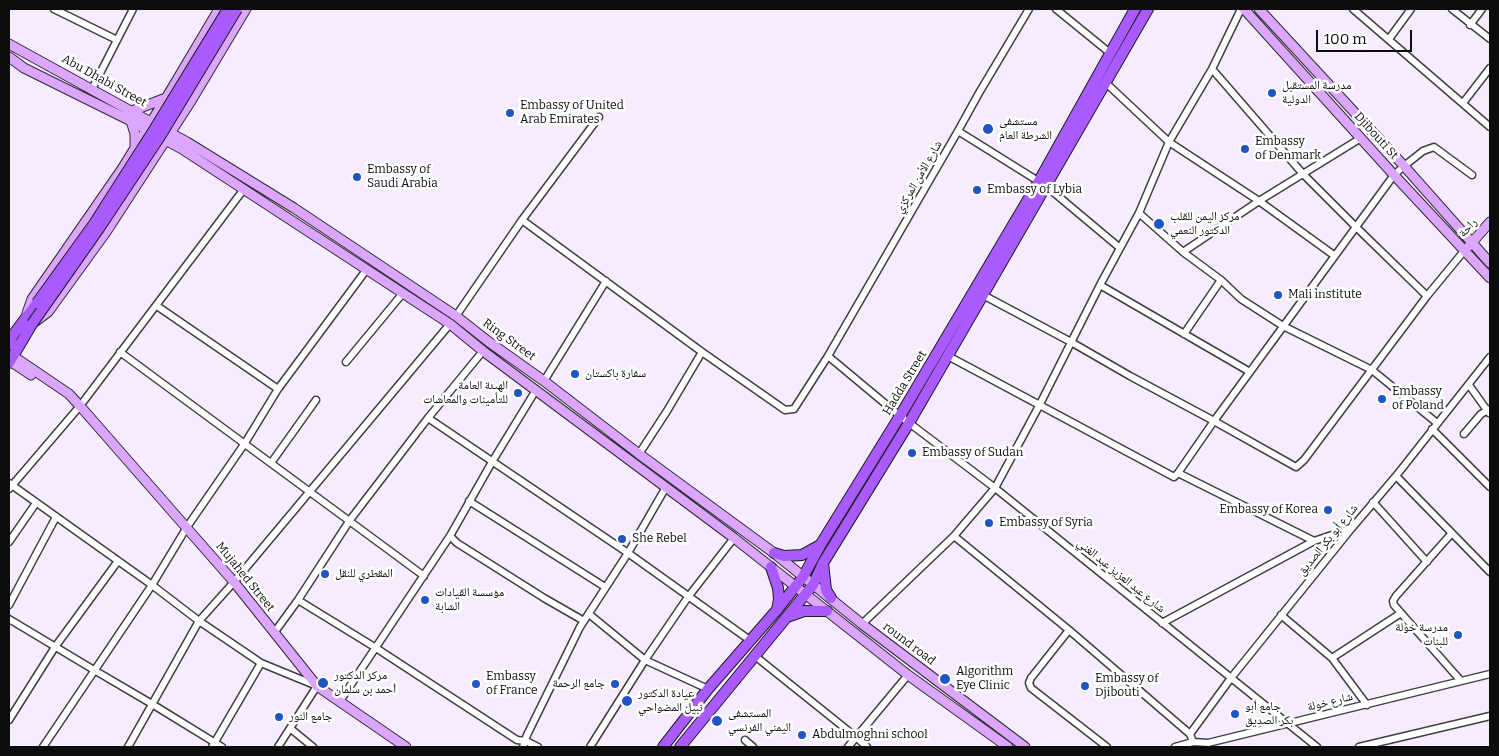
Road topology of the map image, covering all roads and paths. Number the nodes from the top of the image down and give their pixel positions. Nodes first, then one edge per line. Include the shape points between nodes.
1 (54, 9) edge
2 (71, 9) edge
3 (133, 9) edge
4 (219, 9) edge
5 (228, 9) edge
6 (237, 9) edge
7 (246, 9) edge
8 (1029, 9) edge
9 (1056, 9) edge
10 (1135, 9) edge
11 (1148, 9) edge
12 (1243, 9) edge
13 (1259, 9) edge
14 (1353, 9) edge
15 (1411, 9) edge
16 (1452, 9) edge
17 (1482, 9) edge
18 (67, 16) junction
19 (1470, 25) junction
20 (1389, 39) junction
21 (1490, 39) edge
22 (117, 40) junction
23 (13, 46) edge
24 (1110, 53) junction
25 (9, 58) edge
26 (36, 59) junction
27 (1490, 68) edge
28 (1212, 69) junction
29 (30, 70) junction
30 (1106, 84) junction
31 (92, 88) junction
32 (169, 94) junction
33 (191, 101) junction
34 (1463, 103) junction
35 (132, 111) junction
36 (599, 117) dead end
37 (131, 121) junction
38 (177, 122) junction
39 (149, 126) junction
40 (1490, 127) edge
41 (958, 131) junction
42 (168, 136) junction
43 (1361, 138) junction
44 (1169, 142) junction
45 (185, 146) junction
46 (134, 149) junction
47 (157, 154) junction
48 (1404, 166) junction
49 (122, 169) junction
50 (1303, 174) junction
51 (1394, 175) junction
52 (1472, 175) dead end
53 (140, 180) junction
54 (1042, 184) junction
55 (244, 189) junction
56 (1259, 201) junction
57 (294, 208) junction
58 (1139, 214) junction
59 (304, 215) junction
60 (285, 217) junction
61 (522, 220) junction
62 (1490, 222) edge
63 (296, 224) junction
64 (1356, 227) junction
65 (1471, 243) junction
66 (1120, 248) junction
67 (1464, 251) junction
68 (1183, 252) junction
69 (1335, 256) junction
70 (1490, 263) edge
71 (367, 269) junction
72 (1490, 278) edge
73 (1221, 280) junction
74 (606, 281) junction
75 (1100, 285) junction
76 (403, 293) junction
77 (983, 295) junction
78 (1427, 296) junction
79 (157, 306) junction
80 (456, 316) junction
81 (28, 322) junction
82 (450, 324) junction
83 (1283, 326) junction
84 (1184, 334) junction
85 (1071, 342) junction
86 (9, 345) edge
87 (483, 351) junction
88 (120, 352) junction
89 (702, 352) junction
90 (828, 356) junction
91 (948, 356) junction
92 (1490, 357) edge
93 (11, 360) edge
94 (346, 362) dead end
95 (1372, 370) junction
96 (1250, 372) junction
97 (544, 381) junction
98 (1469, 385) junction
99 (278, 389) junction
100 (536, 390) junction
101 (316, 400) dead end
102 (80, 406) junction
103 (1039, 406) junction
104 (1490, 411) edge
105 (428, 418) junction
106 (905, 420) junction
107 (1214, 421) junction
108 (1437, 423) junction
109 (1432, 430) junction
110 (1464, 434) dead end
111 (245, 443) junction
112 (639, 454) junction
113 (492, 462) junction
114 (270, 463) junction
115 (1178, 472) junction
116 (1396, 476) junction
117 (10, 486) edge
118 (666, 487) junction
119 (1490, 487) edge
120 (995, 488) junction
121 (311, 491) junction
122 (469, 501) junction
123 (1373, 502) junction
124 (36, 503) junction
125 (56, 517) junction
126 (350, 520) junction
127 (187, 527) junction
128 (1351, 529) junction
129 (1452, 533) junction
130 (450, 536) junction
131 (954, 536) junction
132 (734, 538) junction
133 (1314, 541) junction
134 (9, 542) edge
135 (821, 544) junction
136 (628, 553) junction
137 (774, 553) junction
138 (118, 562) junction
139 (1427, 562) junction
140 (823, 564) junction
141 (771, 567) junction
142 (1490, 572) edge
143 (424, 576) junction
144 (803, 577) junction
145 (234, 582) junction
146 (152, 585) junction
147 (813, 585) junction
148 (796, 586) junction
149 (606, 587) junction
150 (806, 594) junction
151 (688, 597) junction
152 (831, 598) junction
153 (298, 600) junction
154 (9, 605) edge
155 (776, 611) junction
156 (827, 611) junction
157 (1401, 613) junction
158 (589, 614) junction
159 (1282, 615) junction
160 (786, 617) junction
161 (9, 618) edge
162 (199, 621) junction
163 (584, 621) junction
164 (1162, 623) junction
165 (862, 624) junction
166 (1069, 630) junction
167 (274, 632) junction
168 (751, 641) junction
169 (55, 646) junction
170 (376, 648) junction
171 (756, 656) junction
172 (1332, 658) junction
173 (645, 660) junction
174 (261, 663) junction
175 (94, 670) junction
176 (1490, 674) edge
177 (908, 675) junction
178 (1231, 678) junction
179 (1461, 682) junction
180 (317, 686) junction
181 (708, 690) junction
182 (340, 701) junction
183 (152, 704) junction
184 (1368, 705) junction
185 (1490, 716) edge
186 (9, 720) edge
187 (1288, 724) junction
188 (291, 729) junction
189 (1190, 734) junction
190 (856, 737) junction
191 (745, 740) dead end
192 (1193, 742) junction
193 (524, 744) edge
194 (213, 745) edge
195 (1209, 745) edge
196 (46, 746) edge
197 (128, 747) edge
198 (222, 747) edge
199 (278, 747) edge
200 (313, 747) edge
201 (406, 747) edge
202 (538, 747) edge
203 (590, 747) edge
204 (663, 747) edge
205 (680, 747) edge
206 (753, 747) edge
207 (848, 747) edge
208 (867, 747) edge
209 (1008, 747) edge
210 (1025, 747) edge
211 (1107, 747) edge
212 (1175, 747) edge
213 (1317, 747) edge
214 (1359, 747) edge

1 - 18 street
2 - 18 street
3 - 22 street
4 - 32 main road
5 - 81 main road, bridge via 94,224 37,304
6 - 81 main road, bridge via 100,228
7 - 33 main road
8 - 41 street, شارع الأمن المركزي
9 - 24 street
10 - 24 main road, Hadda Street
11 - 30 main road, Hadda Street
12 - 28 street
12 - 43 main road, Djibouti St
13 - 48 main road, Djibouti St
14 - 20 street
15 - 20 street
16 - 19 street
17 - 19 street
18 - 22 street
19 - 21 street
20 - 34 street
22 - 31 street
23 - 25 main road via 17,57
23 - 26 main road, Abu Dhabi Street
24 - 54 main road, Hadda Street
25 - 29 main road, Abu Dhabi Street
26 - 29 main road via 28,61
26 - 31 main road, Abu Dhabi Street
27 - 34 street
28 - 44 street
28 - 50 street
29 - 37 main road, Abu Dhabi Street
30 - 44 street
30 - 54 main road, Hadda Street
31 - 35 main road, Abu Dhabi Street
32 - 33 main road via 175,103 183,105
32 - 35 main road via 159,102
32 - 39 main road
33 - 38 main road
34 - 40 street
35 - 39 main road, Abu Dhabi Street
36 - 61 street
37 - 39 main road, Abu Dhabi Street
37 - 46 main road via 135,134
38 - 42 main road
38 - 45 main road
39 - 42 main road, Abu Dhabi Street
39 - 46 main road
41 - 54 street
41 - 90 street, شارع الأمن المركزي
42 - 45 main road, Abu Dhabi Street
42 - 47 main road
43 - 50 street
43 - 51 main road, Djibouti St
44 - 56 street
44 - 58 street
45 - 47 main road via 165,148
45 - 55 main road, Ring Street
45 - 57 main road, Ring Street
46 - 49 main road
47 - 53 main road
48 - 51 street
48 - 52 street via 1434,146
48 - 65 main road, Djibouti St
49 - 53 main road via 134,165 141,172
49 - 81 main road via 32,299
50 - 56 street
50 - 64 street
51 - 64 street
51 - 67 main road, Djibouti St
53 - 81 main road via 48,312
54 - 66 street
54 - 77 main road, Hadda Street
54 - 106 main road, Hadda Street
55 - 60 main road, Ring Street
55 - 79 street
56 - 68 street
56 - 69 street
57 - 59 main road, Ring Street
57 - 60 main road via 294,215
58 - 66 street
58 - 68 street
59 - 63 main road via 298,215
59 - 80 main road, Ring Street
60 - 63 main road, Ring Street
61 - 74 street
61 - 80 street
62 - 65 main road, راحة
63 - 71 main road, Ring Street
64 - 69 street
64 - 78 street
65 - 67 main road, راحة
65 - 70 main road, Djibouti St
66 - 75 street
67 - 72 main road, Djibouti St
67 - 78 street
68 - 73 street
69 - 83 street
71 - 76 main road, Ring Street
71 - 99 street
73 - 83 street via 1241,300
73 - 84 street
74 - 89 street
74 - 97 street
75 - 84 street
75 - 85 street
76 - 82 main road, Ring Street
76 - 94 street
77 - 85 street
77 - 91 main road, Hadda Street
78 - 95 street
79 - 88 street
79 - 99 street
80 - 82 main road
80 - 97 main road, Ring Street
81 - 86 main road via 14,335
81 - 93 main road
82 - 87 main road, Ring Street
82 - 121 street
83 - 95 street
83 - 96 street
84 - 96 street
85 - 103 street
85 - 107 street
87 - 100 main road, Ring Street
87 - 105 street
88 - 102 street
88 - 111 street
89 - 90 street, شارع الأمن المركزي via 784,410 794,409
89 - 112 street
90 - 106 street, شارع عبد العزيز عبد الغني
91 - 103 street
91 - 106 main road, Hadda Street
92 - 98 street, شارع أبو بكر الصديق
93 - 102 main road, Mujahed Street
95 - 107 street via 1296,467
95 - 108 street
96 - 107 street
97 - 112 main road, Ring Street
98 - 104 street
98 - 108 street, شارع أبو بكر الصديق
99 - 111 street
100 - 113 street
100 - 118 main road, Ring Street
101 - 114 street
102 - 117 street
102 - 127 main road, Mujahed Street
103 - 115 street via 1174,477
103 - 120 street
104 - 110 street via 1481,414
105 - 113 street
105 - 126 street
106 - 120 street, شارع عبد العزيز عبد الغني
106 - 135 main road, Hadda Street
106 - 140 main road, Hadda Street
107 - 115 street
108 - 109 street, شارع أبو بكر الصديق
109 - 116 street, شارع أبو بكر الصديق
109 - 119 street
111 - 114 street
111 - 127 street
112 - 137 main road, Ring Street
113 - 122 street
113 - 136 street
114 - 121 street
115 - 133 street
116 - 123 street, شارع أبو بكر الصديق
116 - 129 street
117 - 124 street
118 - 132 main road, Ring Street
118 - 136 street
120 - 131 street
120 - 164 street, شارع عبد العزيز عبد الغني
121 - 126 street
121 - 145 street
122 - 130 street
122 - 149 street
123 - 128 street, شارع أبو بكر الصديق
123 - 139 street
124 - 125 street
124 - 134 street
125 - 138 street
125 - 154 street
126 - 143 street
126 - 153 street
127 - 145 main road, Mujahed Street
127 - 146 street
128 - 133 street
128 - 159 street, شارع أبو بكر الصديق
129 - 139 street
129 - 142 street
130 - 143 street
130 - 163 street
131 - 165 street
131 - 166 street
132 - 141 main road, Ring Street
132 - 151 street
133 - 164 street
135 - 137 main road via 802,555
135 - 144 main road, Hadda Street
136 - 149 street
136 - 151 street
137 - 144 main road, Ring Street
138 - 146 street
138 - 169 street
139 - 157 street via 1393,601
140 - 147 main road, Hadda Street
140 - 152 main road via 826,590
141 - 148 main road, Ring Street
141 - 155 main road via 778,588
143 - 170 street
144 - 147 main road, round road
144 - 148 main road, Hadda Street
145 - 162 street
145 - 167 main road, Mujahed Street
146 - 162 street
146 - 175 street
147 - 150 main road, Hadda Street
147 - 152 main road, round road
148 - 150 main road, round road
148 - 155 main road, Hadda Street
149 - 158 street
150 - 156 main road, round road
150 - 160 main road, Hadda Street
151 - 168 street
151 - 173 street
152 - 165 main road, round road
153 - 167 street
153 - 170 street
155 - 168 main road, Hadda Street
156 - 160 main road via 804,611
156 - 177 main road, round road
157 - 172 street
157 - 179 street
158 - 163 street
158 - 173 street
159 - 172 street
159 - 178 street, شارع أبو بكر الصديق
160 - 171 main road, Hadda Street
161 - 169 street
162 - 174 street
162 - 183 street
163 - 193 street
164 - 178 street, شارع عبد العزيز عبد الغني
165 - 210 main road, round road
166 - 189 street
166 - 211 street via 1029,683 1031,688
167 - 180 main road, Mujahed Street
168 - 181 main road, Hadda Street
169 - 175 street
169 - 186 street
170 - 182 street
170 - 193 street
171 - 190 street
171 - 205 main road, Hadda Street
172 - 184 street
173 - 181 street
173 - 203 street
174 - 180 street
174 - 194 street
175 - 183 street
175 - 196 street
176 - 179 street, شارع خولة
177 - 190 street
177 - 209 main road, round road
178 - 187 street, شارع عبد العزيز عبد الغني
178 - 189 street, شارع أبو بكر الصديق
179 - 184 street, شارع خولة
180 - 182 main road, Mujahed Street
180 - 188 street
181 - 204 main road, Hadda Street
182 - 201 main road, Mujahed Street
183 - 194 street
183 - 197 street
184 - 187 street, شارع خولة
185 - 214 street
187 - 195 street, شارع خولة
187 - 213 street, شارع عبد العزيز عبد الغني
188 - 199 street
188 - 200 street
189 - 192 street
190 - 207 street
190 - 208 street
191 - 206 street
192 - 195 street, شارع خولة
192 - 212 street, شارع خولة
193 - 202 street
194 - 198 street

